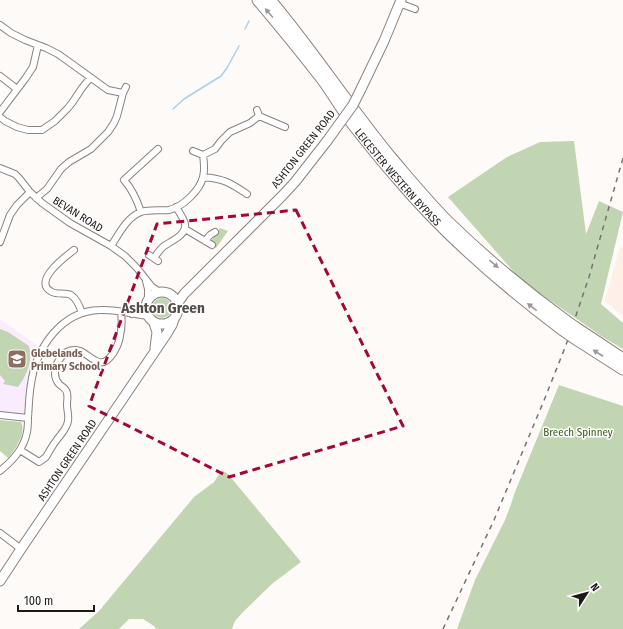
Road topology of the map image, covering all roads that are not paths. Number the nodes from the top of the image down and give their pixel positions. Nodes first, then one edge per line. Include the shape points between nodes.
1 (258, 0) edge
2 (270, 0) edge
3 (399, 4) edge
4 (416, 10) dead end
5 (0, 25) edge
6 (38, 45) junction
7 (0, 76) edge
8 (90, 78) junction
9 (18, 89) junction
10 (0, 112) edge
11 (0, 117) edge
12 (285, 127) dead end
13 (158, 149) dead end
14 (193, 152) dead end
15 (203, 155) junction
16 (0, 168) edge
17 (203, 177) junction
18 (30, 192) junction
19 (247, 194) dead end
20 (36, 198) junction
21 (176, 207) junction
22 (141, 212) junction
23 (185, 229) junction
24 (215, 232) dead end
25 (205, 241) junction
26 (0, 242) edge
27 (111, 246) junction
28 (212, 246) dead end
29 (74, 250) dead end
30 (154, 258) dead end
31 (145, 278) junction
32 (196, 282) junction
33 (163, 293) junction
34 (147, 302) junction
35 (177, 304) junction
36 (121, 312) junction
37 (82, 313) junction
38 (132, 314) junction
39 (174, 319) junction
40 (151, 320) junction
41 (564, 326) junction
42 (575, 333) junction
43 (154, 352) junction
44 (623, 359) edge
45 (623, 369) edge
46 (0, 415) edge
47 (28, 418) junction
48 (20, 450) junction
49 (0, 471) edge
50 (0, 533) edge
51 (21, 549) junction
52 (0, 582) edge

41 -> 1 highway, LEICESTER WESTERN BYPASS via 531,306 481,264 413,197
2 -> 41 highway, LEICESTER WESTERN BYPASS via 364,124 431,204
3 - 4 street
3 - 32 street, ASHTON GREEN ROAD, bridge via 353,105 327,141 282,196
5 - 6 street
6 - 8 street via 58,54
6 - 9 street via 33,67
7 - 9 street
8 - 11 street via 67,109 42,130 17,127
8 - 20 street via 108,90 125,90 117,116 108,132 91,149 60,169 47,189
9 - 10 street
12 - 15 street via 258,113 250,123 230,132 215,149
13 - 22 street via 145,165 121,182 130,186
14 - 15 street
15 - 17 street
16 - 18 street, BEVAN ROAD via 15,174
17 - 19 street via 224,180
17 - 21 street via 193,194
18 - 20 street, BEVAN ROAD
18 - 26 street via 10,215
20 - 27 street, BEVAN ROAD via 70,223
21 - 22 street via 170,210
21 - 23 street
22 - 27 street via 130,219
23 - 25 street
23 - 30 street
24 - 25 street
25 - 28 street
27 - 31 street, BEVAN ROAD via 129,260
29 - 37 street via 58,259 46,279 46,285 53,293 72,296
31 - 33 street, BEVAN ROAD via 152,287
31 - 34 street via 148,289
32 - 33 street, ASHTON GREEN ROAD via 176,291
32 - 35 street, ASHTON GREEN ROAD
33 - 34 street, ASHTON GREEN ROAD via 151,296
33 - 35 street via 175,298
34 - 38 street
34 - 40 street, ASHTON GREEN ROAD via 146,311
35 - 39 street, ASHTON GREEN ROAD via 178,312
36 - 37 street via 98,310
36 - 38 street
36 - 48 street via 120,338 105,365 74,350 59,360 54,374 61,386 68,387 68,419 67,426 46,457 39,462
37 - 47 street via 63,324 42,349 32,376
38 - 40 street
39 - 40 street via 167,324
39 - 43 street, ASHTON GREEN ROAD
40 - 43 street, ASHTON GREEN ROAD via 157,332
41 - 42 highway, bridge
42 - 44 highway
45 -> 42 highway
43 - 51 street, ASHTON GREEN ROAD
46 - 47 street
47 - 48 street via 27,433
48 - 49 street
50 - 51 street
51 - 52 street, ASHTON GREEN ROAD

